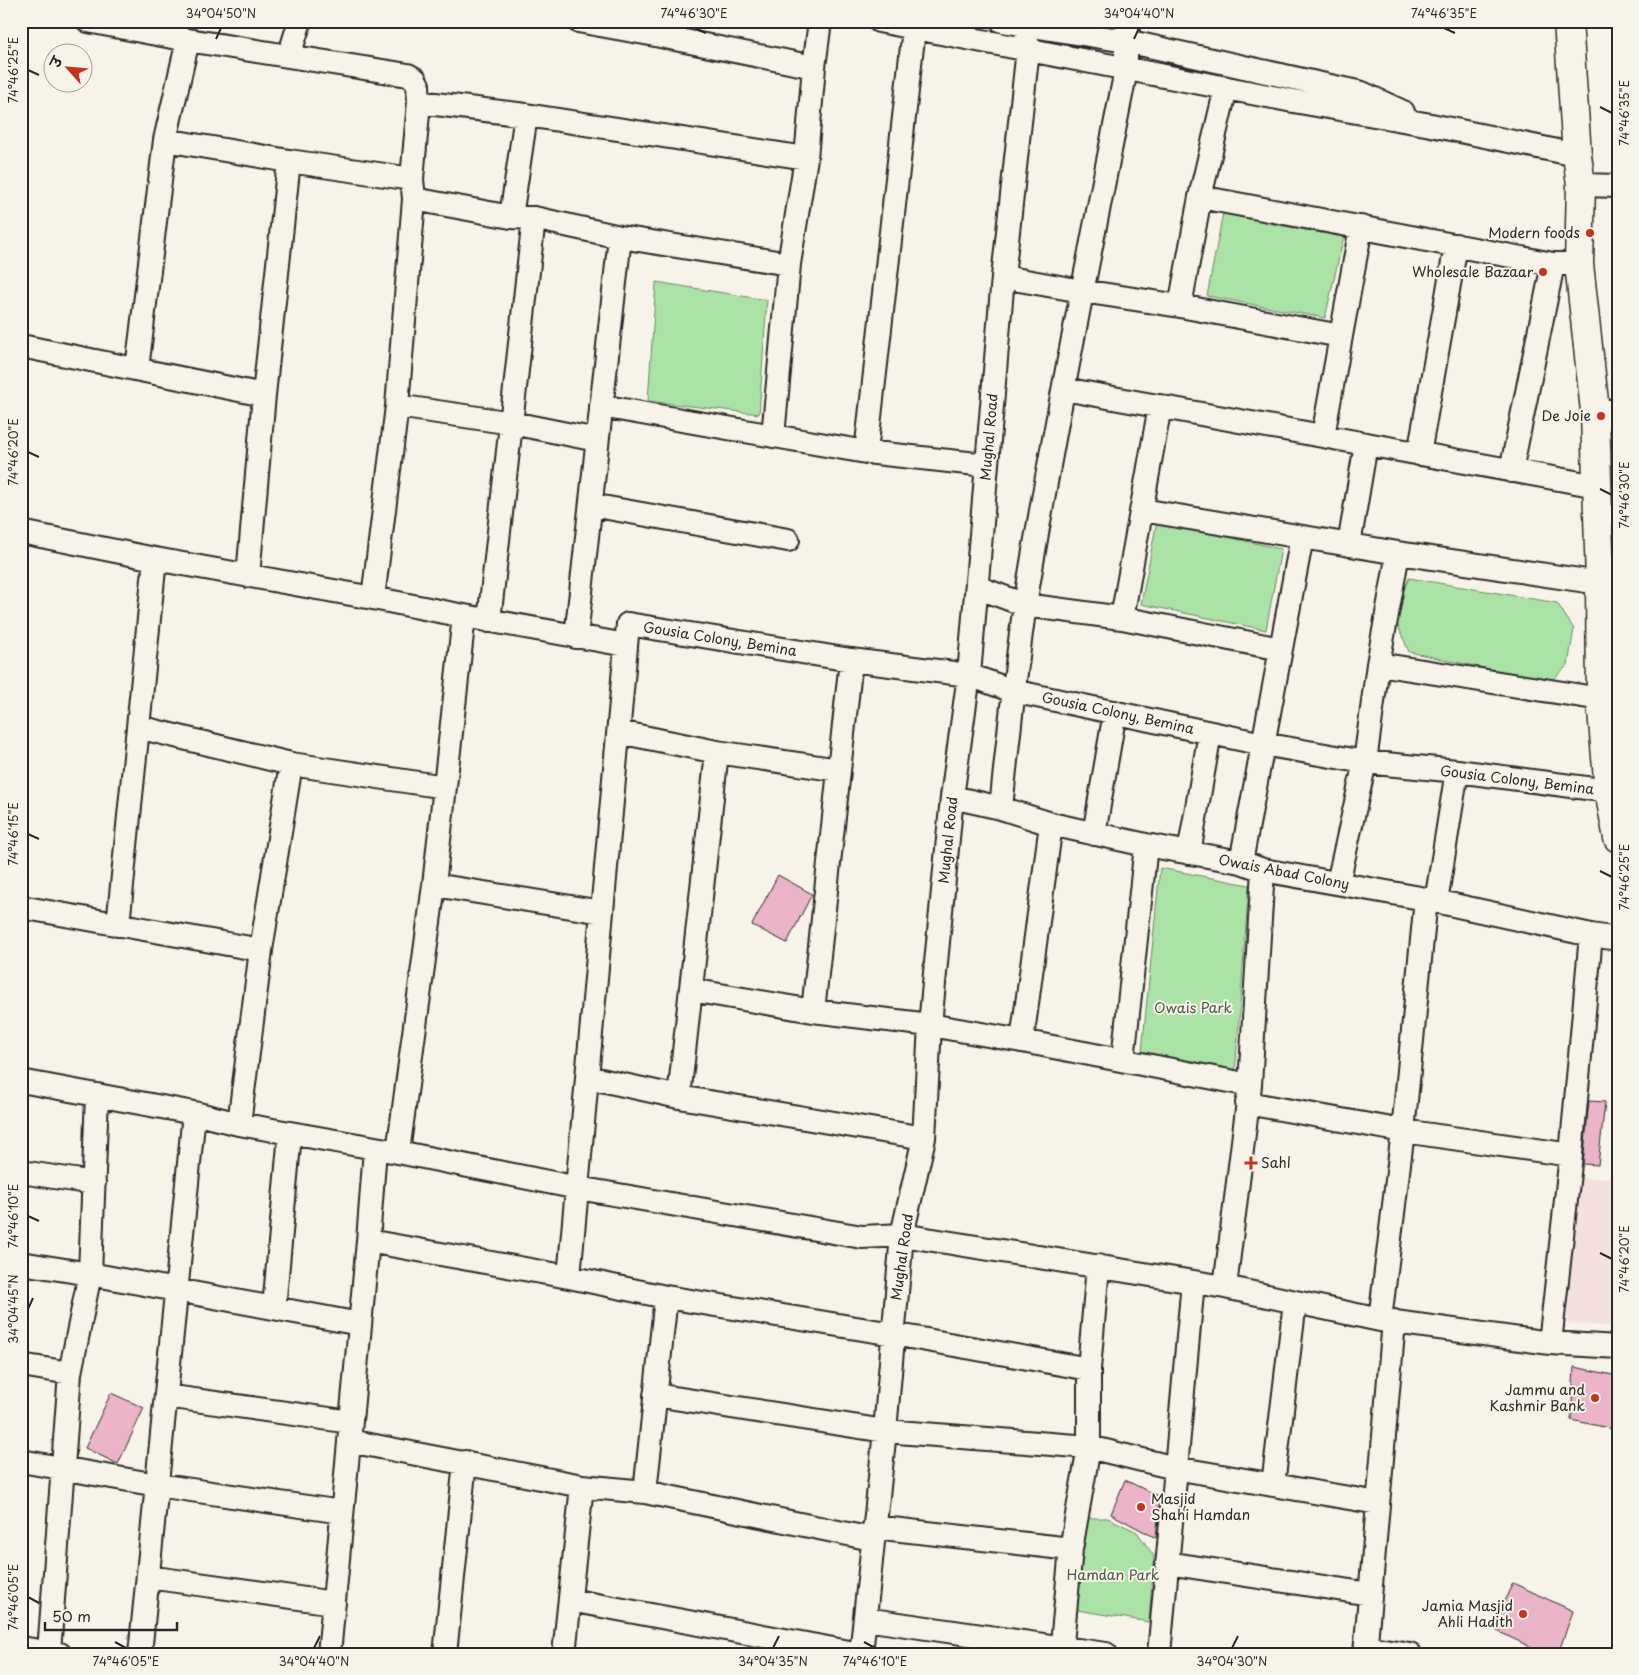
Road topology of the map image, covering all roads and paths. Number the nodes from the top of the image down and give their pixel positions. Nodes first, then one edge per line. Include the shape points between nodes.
1 (88, 21) edge
2 (300, 21) edge
3 (578, 21) edge
4 (820, 21) edge
5 (880, 21) edge
6 (1002, 21) edge
7 (1568, 21) edge
8 (1025, 25) junction
9 (651, 28) edge
10 (914, 29) junction
11 (1127, 31) edge
12 (188, 40) junction
13 (1028, 50) junction
14 (289, 56) junction
15 (814, 67) junction
16 (1126, 70) junction
17 (1226, 88) junction
18 (419, 102) junction
19 (526, 115) junction
20 (1431, 125) junction
21 (165, 140) junction
22 (1577, 155) junction
23 (806, 158) junction
24 (289, 161) junction
25 (1581, 185) junction
26 (1618, 186) edge
27 (413, 189) junction
28 (1200, 197) junction
29 (511, 218) junction
30 (534, 218) junction
31 (1361, 227) junction
32 (620, 237) junction
33 (1456, 245) junction
34 (789, 264) junction
35 (1566, 264) junction
36 (1004, 276) junction
37 (1082, 291) junction
38 (1180, 306) junction
39 (1341, 336) junction
40 (21, 346) edge
41 (137, 369) junction
42 (1064, 389) junction
43 (264, 394) junction
44 (397, 406) junction
45 (601, 406) junction
46 (1160, 406) junction
47 (1606, 411) edge
48 (512, 423) junction
49 (773, 436) junction
50 (1323, 436) junction
51 (597, 440) junction
52 (1366, 444) junction
53 (866, 452) junction
54 (1419, 454) junction
55 (986, 465) junction
56 (1511, 471) junction
57 (1597, 486) junction
58 (591, 505) junction
59 (1142, 510) junction
60 (21, 532) edge
61 (1302, 537) junction
62 (788, 540) dead end
63 (1349, 545) junction
64 (1398, 553) junction
65 (155, 559) junction
66 (248, 576) junction
67 (1609, 583) edge
68 (977, 587) junction
69 (372, 598) junction
70 (1026, 605) junction
71 (464, 616) junction
72 (1122, 618) junction
73 (489, 621) junction
74 (627, 634) junction
75 (576, 637) junction
76 (1281, 649) junction
77 (851, 660) junction
78 (1378, 664) junction
79 (968, 675) junction
80 (1013, 690) junction
81 (1601, 698) junction
82 (1115, 712) junction
83 (138, 727) junction
84 (618, 732) junction
85 (1210, 733) junction
86 (1263, 744) junction
87 (716, 752) junction
88 (1366, 762) junction
89 (290, 764) junction
90 (839, 770) junction
91 (1457, 771) junction
92 (445, 787) junction
93 (1613, 791) edge
94 (952, 797) junction
95 (1001, 808) junction
96 (1050, 824) junction
97 (1094, 834) junction
98 (1618, 838) edge
99 (1146, 845) junction
100 (1189, 853) junction
101 (1241, 862) junction
102 (1263, 870) junction
103 (1338, 883) junction
104 (434, 885) junction
105 (1431, 901) junction
106 (21, 906) edge
107 (602, 912) junction
108 (118, 925) junction
109 (1591, 935) junction
110 (1618, 939) edge
111 (261, 950) junction
112 (691, 990) junction
113 (814, 1011) junction
114 (930, 1025) junction
115 (1022, 1040) junction
116 (1124, 1060) junction
117 (587, 1077) junction
118 (21, 1081) edge
119 (1248, 1094) junction
120 (97, 1095) junction
121 (679, 1097) junction
122 (194, 1113) junction
123 (239, 1124) junction
124 (1403, 1131) junction
125 (290, 1134) junction
126 (924, 1138) junction
127 (375, 1149) junction
128 (398, 1152) junction
129 (1571, 1155) junction
130 (21, 1172) edge
131 (94, 1183) junction
132 (578, 1188) junction
133 (902, 1235) junction
134 (368, 1241) junction
135 (21, 1263) edge
136 (1098, 1266) junction
137 (90, 1274) junction
138 (569, 1277) junction
139 (1193, 1282) junction
140 (1225, 1288) junction
141 (176, 1290) junction
142 (666, 1297) junction
143 (1295, 1302) junction
144 (274, 1308) junction
145 (1387, 1321) junction
146 (360, 1324) junction
147 (893, 1334) junction
148 (1550, 1343) junction
149 (1618, 1347) edge
150 (21, 1365) edge
151 (1089, 1369) junction
152 (70, 1373) junction
153 (166, 1396) junction
154 (655, 1396) junction
155 (350, 1431) junction
156 (885, 1431) junction
157 (1089, 1447) junction
158 (21, 1461) edge
159 (465, 1462) junction
160 (62, 1467) junction
161 (1175, 1468) junction
162 (157, 1485) junction
163 (1274, 1485) junction
164 (582, 1486) junction
165 (645, 1492) junction
166 (1378, 1503) junction
167 (342, 1512) junction
168 (873, 1533) junction
169 (1071, 1549) junction
170 (1167, 1564) junction
171 (148, 1577) junction
172 (1370, 1594) junction
173 (570, 1600) junction
174 (334, 1603) junction
175 (865, 1618) junction
176 (981, 1645) edge
177 (21, 1648) edge
178 (1365, 1650) edge
179 (1061, 1651) edge
180 (55, 1653) edge
181 (140, 1654) edge
182 (329, 1654) edge
183 (445, 1654) edge
184 (564, 1654) edge
185 (861, 1654) edge
186 (1106, 1654) edge
187 (1159, 1654) edge
188 (1410, 1654) edge

1 - 12 street
2 - 14 street
3 - 9 street
4 - 15 street
5 - 10 street
6 - 8 street
7 - 22 main road
8 - 11 street
8 - 13 street, Mughal Road
9 - 15 street
10 - 13 street
10 - 53 street
11 - 16 street
11 - 20 street via 1362,93
12 - 14 street
12 - 21 street
13 - 16 street
13 - 36 street, Mughal Road
14 - 18 street via 408,75 418,85
15 - 23 street
16 - 17 street
16 - 37 street
17 - 20 street
17 - 28 street
18 - 19 street
18 - 27 street
19 - 23 street
19 - 29 street
20 - 22 street
21 - 24 street
21 - 41 street
22 - 25 main road
23 - 34 street
24 - 27 street
24 - 43 street
25 - 26 street
25 - 35 main road
27 - 29 street
27 - 44 street
28 - 31 street
28 - 38 street
29 - 30 street
30 - 32 street
30 - 48 street
31 - 33 street
31 - 39 street
32 - 34 street
32 - 45 street
33 - 35 street
33 - 54 street
34 - 49 street
35 - 47 main road
35 - 56 street
36 - 37 street
36 - 55 street, Mughal Road
37 - 38 street
37 - 42 street
38 - 39 street
39 - 50 street
40 - 41 street
41 - 43 street
42 - 46 street
42 - 70 street
43 - 66 street
44 - 48 street
44 - 69 street
45 - 49 street
45 - 51 street
46 - 50 street
46 - 59 street
47 - 57 main road
48 - 51 street
48 - 73 street
49 - 53 street
50 - 52 street
51 - 58 street
52 - 54 street
52 - 63 street
53 - 55 street
54 - 56 street
55 - 68 street, Mughal Road
56 - 57 street
57 - 67 main road
58 - 62 street
58 - 75 street
59 - 61 street
59 - 72 street
60 - 65 street, Gousia Colony, Bemina
61 - 63 street
61 - 76 street
63 - 64 street
64 - 67 street
64 - 78 street
65 - 66 street, Gousia Colony, Bemina
65 - 83 street
66 - 69 street, Gousia Colony, Bemina
67 - 81 main road
68 - 70 street
68 - 79 street, Mughal Road
69 - 71 street, Gousia Colony, Bemina
70 - 72 street
70 - 80 street
71 - 73 street, Gousia Colony, Bemina
71 - 92 street
72 - 76 street
73 - 75 street, Gousia Colony, Bemina
74 - 75 street, Gousia Colony, Bemina
74 - 77 street, Gousia Colony, Bemina
74 - 84 street
76 - 86 street
77 - 79 street, Gousia Colony, Bemina
77 - 90 street
78 - 81 street
78 - 88 street
79 - 80 street, Gousia Colony, Bemina
79 - 94 street, Mughal Road
80 - 82 street, Gousia Colony, Bemina
80 - 95 street
81 - 93 main road
82 - 85 street, Gousia Colony, Bemina
82 - 97 street
83 - 89 street
83 - 108 street
84 - 87 street
84 - 107 street
85 - 86 street, Gousia Colony, Bemina
85 - 100 street
86 - 88 street, Gousia Colony, Bemina
86 - 101 street
87 - 90 street
87 - 112 street
88 - 91 street, Gousia Colony, Bemina
88 - 103 street
89 - 92 street
89 - 111 street
90 - 113 street
91 - 93 street, Gousia Colony, Bemina
91 - 105 street
92 - 104 street
93 - 98 main road
94 - 95 street, Owais Abad Colony
94 - 114 street, Mughal Road
95 - 96 street, Owais Abad Colony
96 - 97 street, Owais Abad Colony
96 - 115 street
97 - 99 street, Owais Abad Colony
99 - 100 street, Owais Abad Colony
99 - 116 street
100 - 101 street, Owais Abad Colony
101 - 102 street, Owais Abad Colony
102 - 103 street, Owais Abad Colony
102 - 119 street
103 - 105 street, Owais Abad Colony
104 - 107 street
104 - 128 street
105 - 109 street, Owais Abad Colony
105 - 124 street
106 - 108 street
107 - 117 street
108 - 111 street
109 - 110 street, Owais Abad Colony
109 - 129 street
111 - 123 street
112 - 113 street
112 - 121 street
113 - 114 street
114 - 115 street
114 - 126 street, Mughal Road
115 - 116 street
116 - 119 street
117 - 121 street
117 - 132 street
118 - 120 street
119 - 124 street
119 - 140 street
120 - 122 street
120 - 131 street
121 - 126 street
122 - 123 street
122 - 141 street
123 - 125 street
124 - 129 street
124 - 145 street
125 - 127 street
125 - 144 street
126 - 133 street, Mughal Road
127 - 128 street
127 - 134 street
128 - 132 street
129 - 148 street
130 - 131 street
131 - 137 street
132 - 133 street via 862,1237
132 - 138 street
133 - 136 street
133 - 147 street, Mughal Road
134 - 138 street
134 - 146 street
135 - 137 street
136 - 139 street
136 - 151 street
137 - 141 street
137 - 152 street
138 - 142 street
139 - 140 street
139 - 161 street
140 - 143 street
141 - 144 street
141 - 153 street
142 - 147 street
142 - 154 street
143 - 145 street
143 - 163 street
144 - 146 street
145 - 148 street
145 - 166 street
146 - 155 street
147 - 151 street
147 - 156 street, Mughal Road
148 - 149 street
150 - 152 street
151 - 157 street
152 - 160 street
153 - 155 street
153 - 162 street
154 - 156 street
154 - 165 street
155 - 159 street
155 - 167 street
156 - 157 street
156 - 168 street, Mughal Road
157 - 161 street
157 - 169 street
158 - 160 street
159 - 164 street
159 - 183 street
160 - 162 street
160 - 180 street
161 - 163 street
161 - 170 street
162 - 167 street
162 - 171 street
163 - 166 street
164 - 165 street
164 - 173 street
165 - 168 street
166 - 172 street
167 - 174 street
168 - 169 street
168 - 175 street, Mughal Road
169 - 179 street
170 - 172 street
170 - 187 street
171 - 174 street
171 - 181 street
172 - 178 street
173 - 184 street
173 - 185 street
174 - 182 street
175 - 176 street
175 - 185 street, Mughal Road
176 - 179 street
177 - 180 street
178 - 188 street
179 - 186 street

